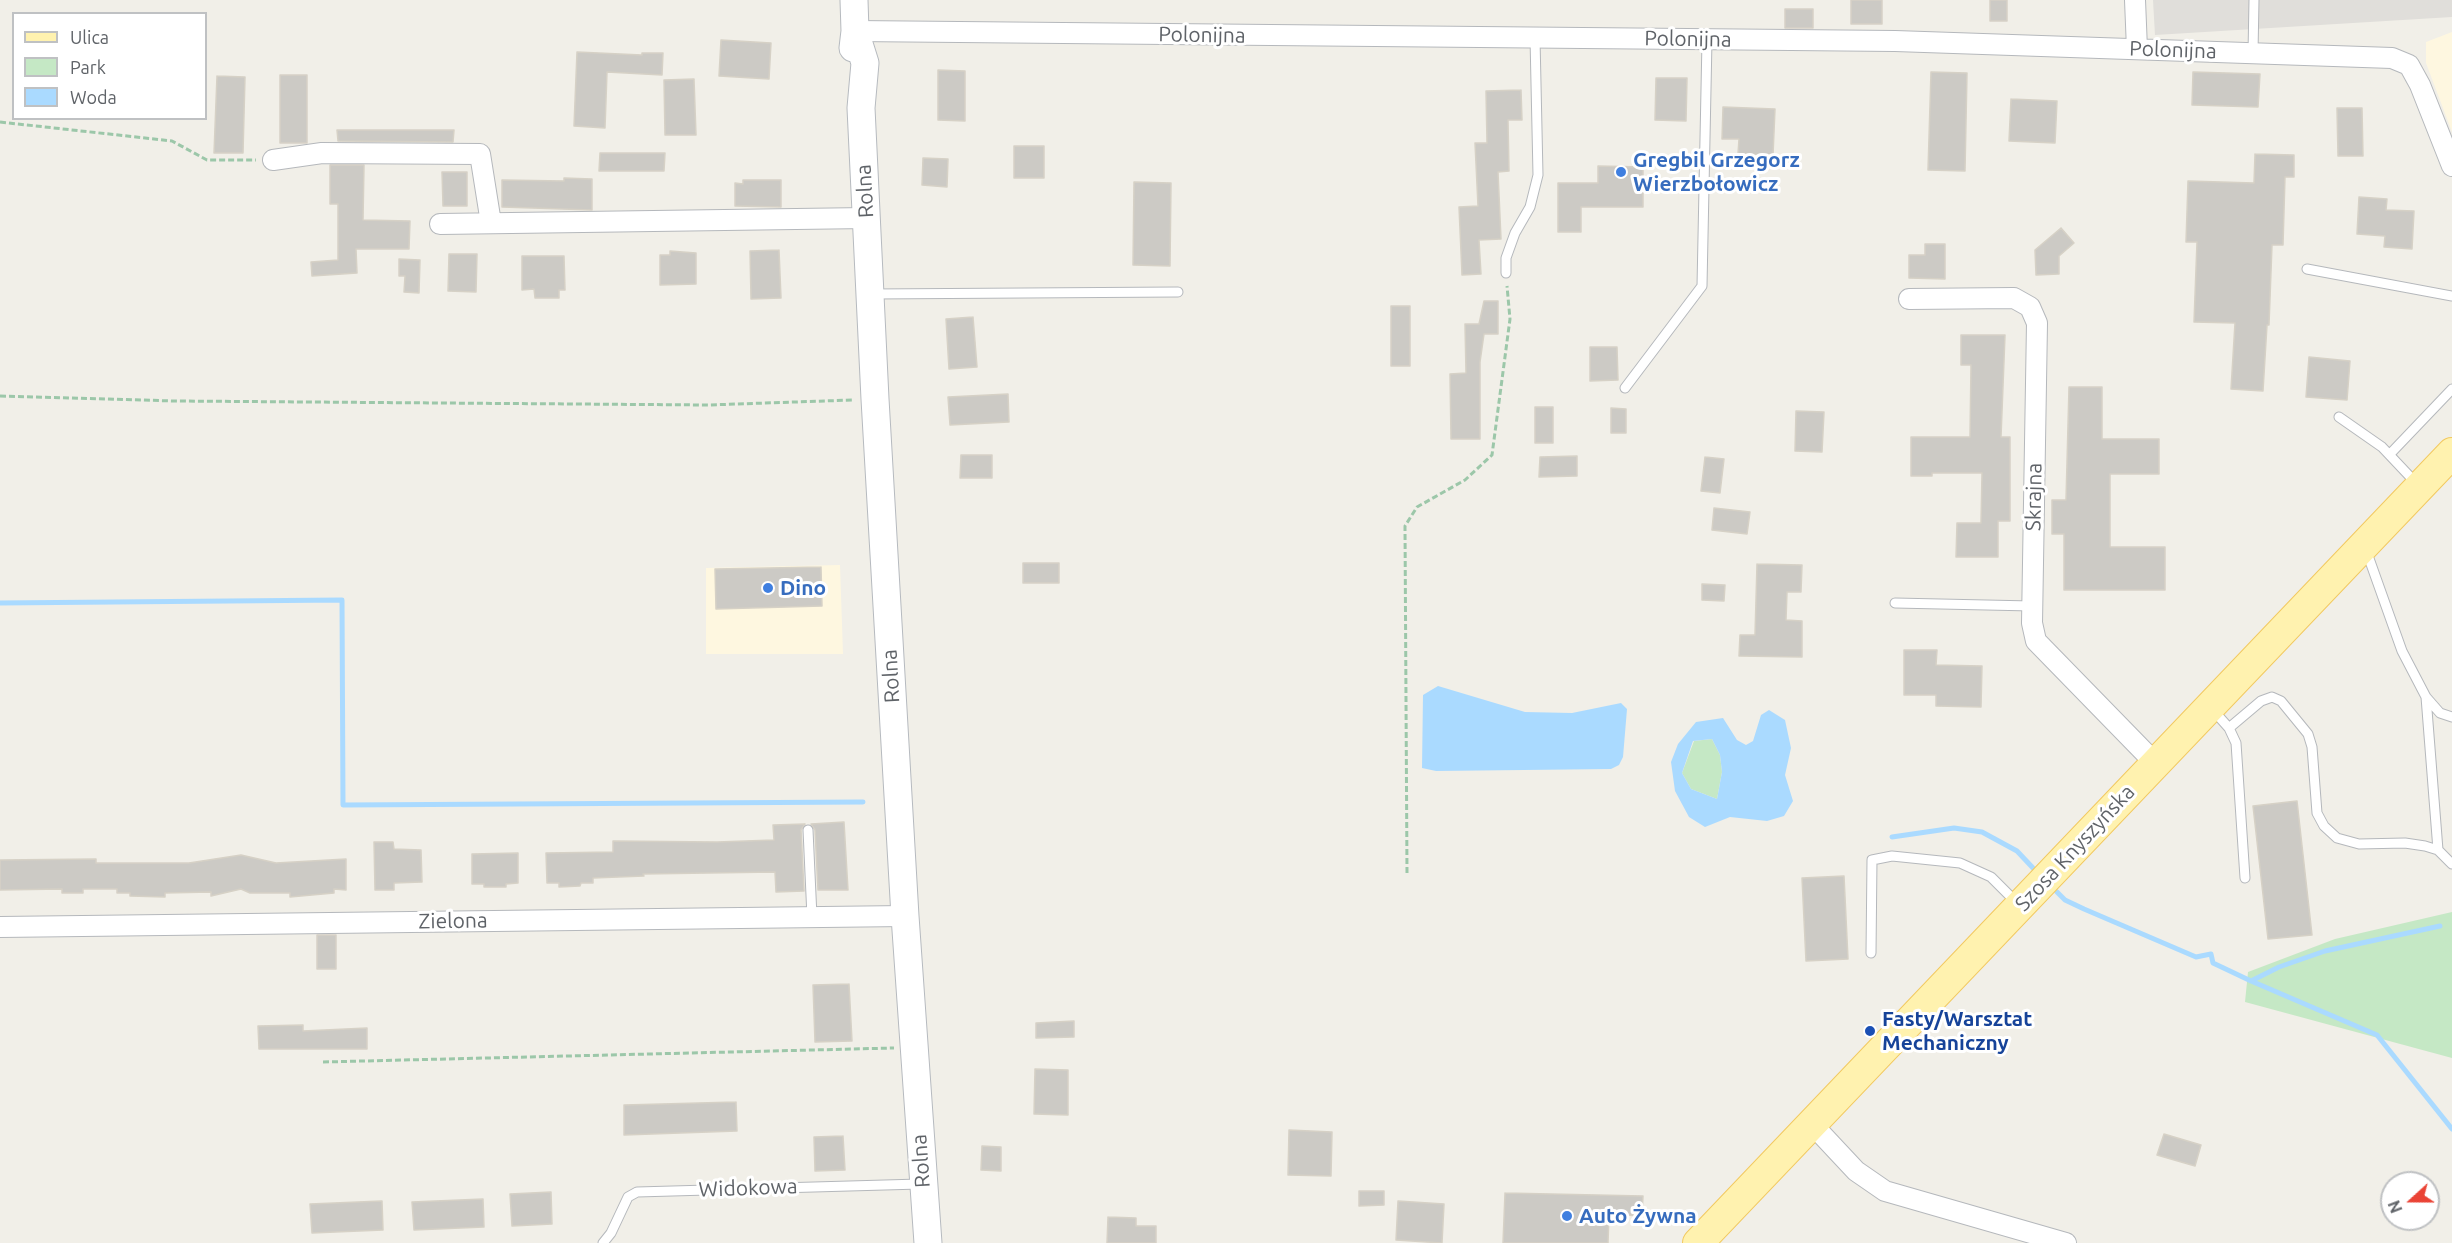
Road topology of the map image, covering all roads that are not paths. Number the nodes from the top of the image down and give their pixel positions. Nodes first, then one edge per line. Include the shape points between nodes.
1 (854, 0) edge
2 (2135, 0) edge
3 (2254, 0) edge
4 (855, 31) junction
5 (1535, 38) junction
6 (1707, 40) junction
7 (2137, 49) junction
8 (2253, 53) junction
9 (273, 160) road end
10 (2452, 165) edge
11 (867, 218) junction
12 (491, 223) junction
13 (440, 224) dead end
14 (2307, 270) dead end
15 (1506, 273) road end
16 (1178, 292) dead end
17 (870, 294) junction
18 (2452, 296) edge
19 (1909, 299) dead end
20 (1625, 388) dead end
21 (2452, 389) edge
22 (2339, 417) dead end
23 (2452, 453) edge
24 (2390, 454) junction
25 (2419, 487) junction
26 (2365, 544) junction
27 (1895, 603) dead end
28 (2032, 606) junction
29 (2426, 697) junction
30 (2209, 706) junction
31 (2452, 717) edge
32 (2229, 728) junction
33 (2155, 763) junction
34 (808, 830) dead end
35 (2438, 850) junction
36 (2452, 864) edge
37 (2246, 878) dead end
38 (2020, 906) junction
39 (905, 916) junction
40 (812, 917) junction
41 (0, 927) edge
42 (1871, 953) dead end
43 (1812, 1124) junction
44 (923, 1184) junction
45 (603, 1243) edge
46 (928, 1243) edge
47 (1698, 1243) edge
48 (2066, 1243) edge

1 - 4 street, Rolna
2 - 7 street
3 - 8 lane
4 - 5 street, Polonijna
4 - 11 street, Rolna via 865,63 861,108
5 - 6 street, Polonijna
5 - 15 lane via 1538,175 1530,207 1506,258
6 - 7 street, Polonijna
6 - 20 lane via 1702,286
7 - 8 street, Polonijna
8 - 10 street, Polonijna via 2392,58 2409,65
9 - 12 street via 322,153 480,154
11 - 12 street
11 - 17 street, Rolna
12 - 13 street
14 - 18 lane
16 - 17 lane
17 - 39 street, Rolna
19 - 28 street, Skrajna via 2014,298 2030,307 2037,323
21 - 24 lane
22 - 24 lane
23 - 25 main road, Szosa Knyszyńska
24 - 25 lane
25 - 26 main road, Szosa Knyszyńska
26 - 29 lane via 2402,651
26 - 30 main road, Szosa Knyszyńska
27 - 28 lane
28 - 33 street, Skrajna via 2036,641
29 - 31 lane via 2440,713
29 - 35 lane
30 - 32 lane
30 - 33 main road, Szosa Knyszyńska
32 - 35 lane via 2261,701 2272,697 2282,701 2308,734 2317,813 2324,826 2337,838 2359,844 2405,843
32 - 37 lane via 2236,743
33 - 38 main road, Szosa Knyszyńska
34 - 40 lane
35 - 36 lane
38 - 42 lane via 1991,877 1960,863 1892,856 1872,860
38 - 43 main road, Szosa Knyszyńska
39 - 40 street, Zielona
39 - 44 street, Rolna
40 - 41 street, Zielona
43 - 47 main road, Szosa Knyszyńska
43 - 48 street via 1856,1170 1885,1191
44 - 45 lane, Widokowa via 636,1192 628,1197
44 - 46 street, Rolna

